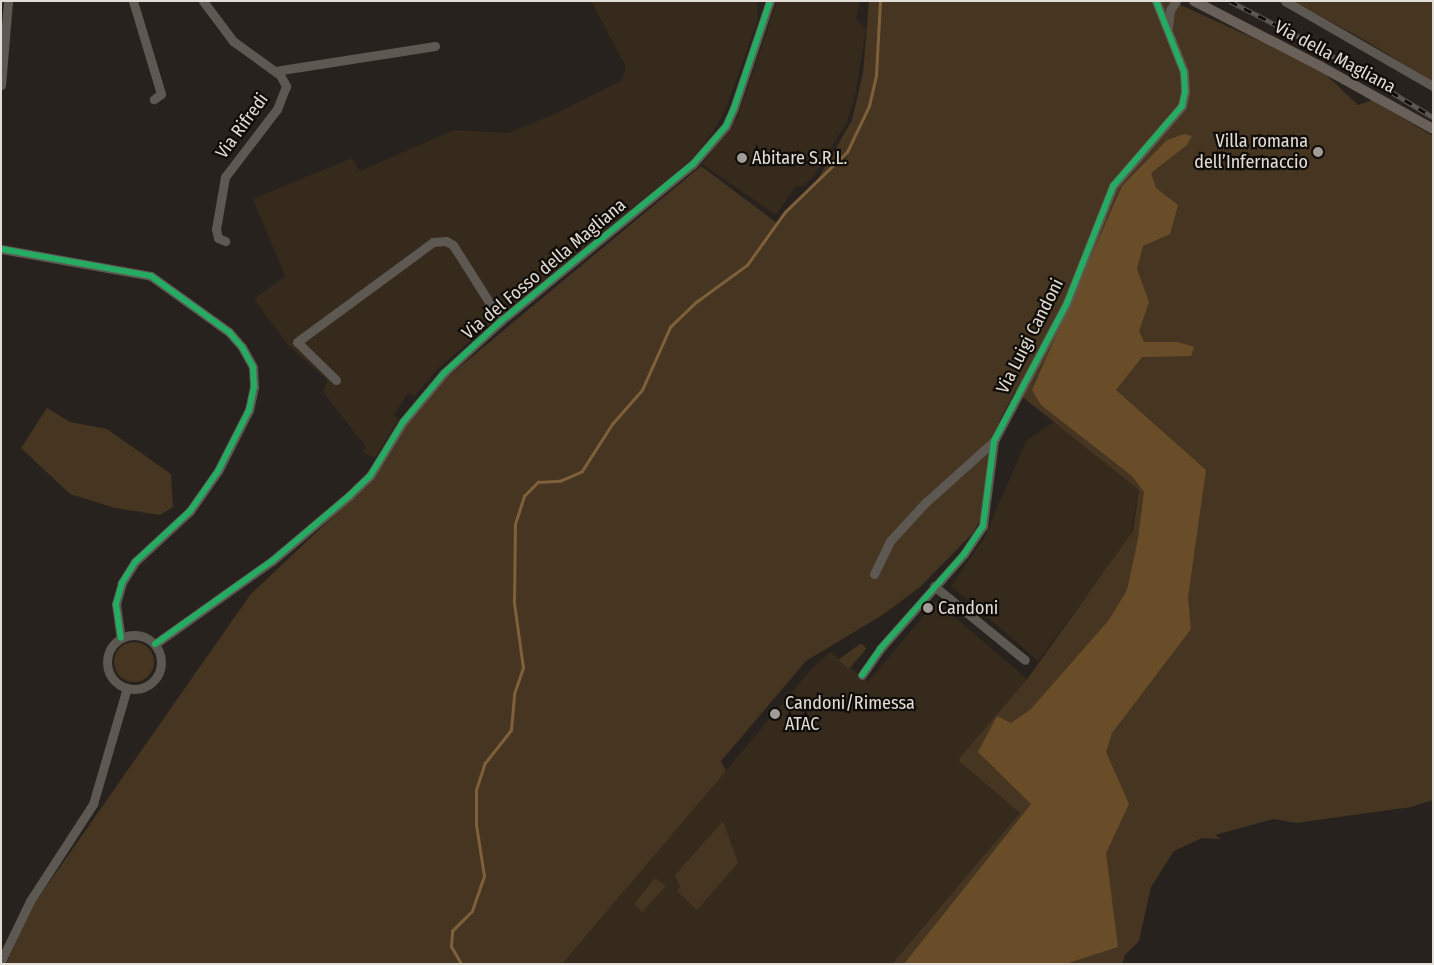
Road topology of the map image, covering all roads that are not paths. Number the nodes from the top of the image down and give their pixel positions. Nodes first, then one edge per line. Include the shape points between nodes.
1 (8, 1) edge
2 (133, 1) edge
3 (203, 1) edge
4 (770, 1) edge
5 (1156, 1) edge
6 (1176, 1) edge
7 (1194, 1) edge
8 (1285, 1) edge
9 (1168, 27) junction
10 (435, 46) dead end
11 (275, 71) junction
12 (1, 85) edge
13 (1433, 86) edge
14 (154, 99) dead end
15 (1433, 129) edge
16 (225, 241) dead end
17 (1, 249) edge
18 (502, 321) junction
19 (336, 380) dead end
20 (994, 441) junction
21 (874, 574) dead end
22 (934, 586) junction
23 (122, 638) junction
24 (155, 644) junction
25 (1025, 660) dead end
26 (862, 675) dead end
27 (126, 688) junction
28 (1, 961) edge

1 - 12 street
2 - 14 street via 161,94
3 - 11 street, Via Rifredi via 232,41
4 - 18 street, Via del Fosso della Magliana via 734,108 710,147
5 - 9 street, Via Luigi Candoni
6 - 9 street via 1170,10
7 - 15 main road, Via della Magliana
8 - 13 street
9 - 20 street, Via Luigi Candoni via 1184,72 1182,106 1113,186 1067,303
10 - 11 street
11 - 16 street, Via Rifredi via 285,82 284,97 225,178 216,229 216,236
17 - 23 street via 151,276 229,332 253,367 254,387 249,410 218,471 190,511 135,562 122,583 116,604
18 - 19 street via 453,245 446,241 433,242 297,342
18 - 24 street, Via del Fosso della Magliana via 432,385 403,422 370,476 349,496 279,556
20 - 21 street via 890,541
20 - 22 street, Via Luigi Candoni via 983,526 964,554
22 - 25 street
22 - 26 street, Via Luigi Candoni
23 - 24 street via 139,635
23 - 27 street via 109,650 107,659 111,676
24 - 27 street via 161,660 157,676 144,687
27 - 28 street via 89,812 30,901

